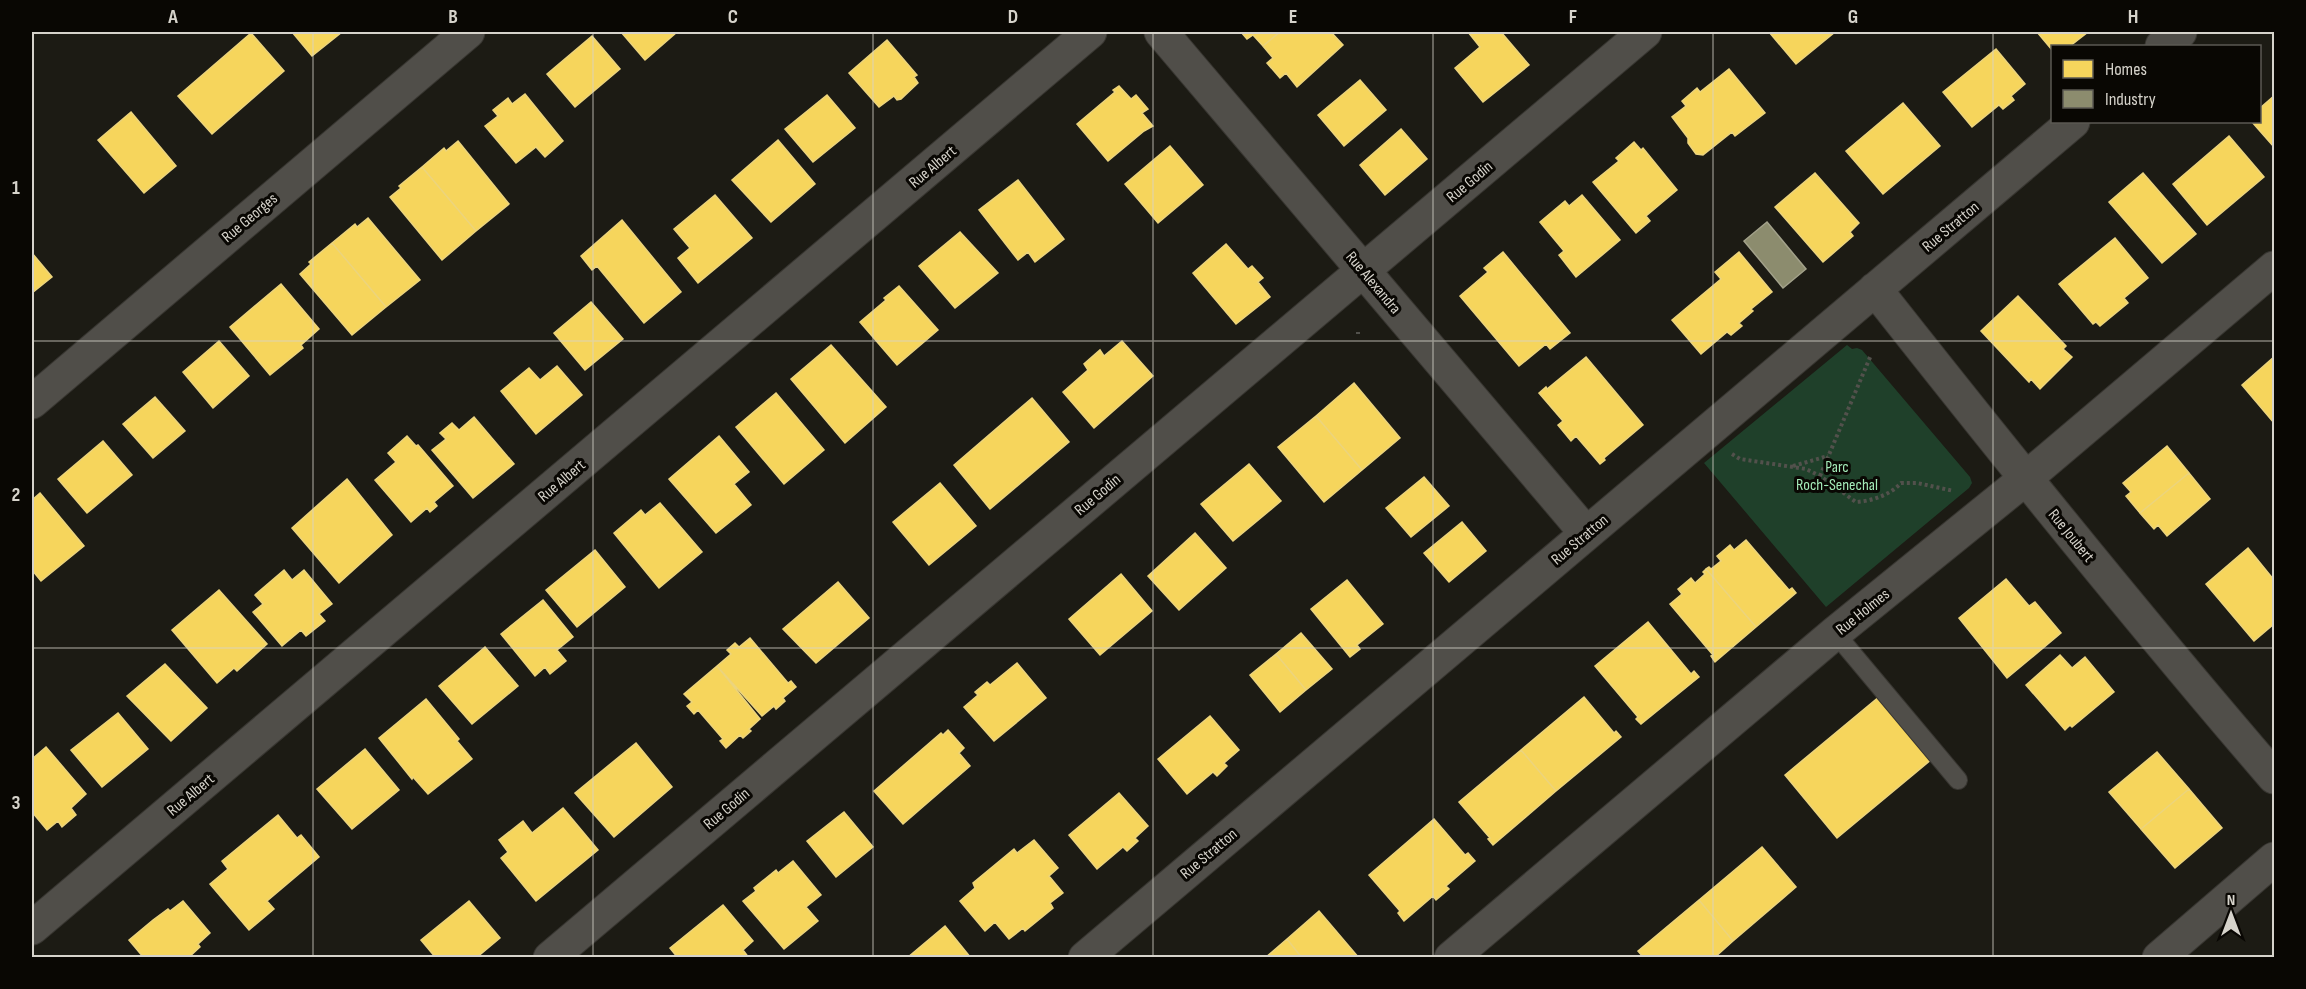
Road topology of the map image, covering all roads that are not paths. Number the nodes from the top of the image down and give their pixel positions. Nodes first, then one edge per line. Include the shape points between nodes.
1 (468, 32) edge
2 (1090, 32) edge
3 (1161, 32) edge
4 (1645, 32) edge
5 (2180, 32) edge
6 (2163, 45) edge
7 (2072, 123) edge
8 (2274, 268) edge
9 (1364, 269) junction
10 (1875, 289) junction
11 (32, 402) edge
12 (2025, 479) junction
13 (1586, 533) junction
14 (1835, 633) junction
15 (2274, 777) edge
16 (1958, 780) dead end
17 (2274, 859) edge
18 (32, 928) edge
19 (550, 957) edge
20 (1085, 957) edge
21 (1451, 957) edge
22 (2159, 957) edge

1 - 11 street, Rue Georges
2 - 18 street, Rue Albert
3 - 9 street, Rue Alexandra
4 - 9 street, Rue Godin
5 - 6 street
7 - 10 street, Rue Stratton
8 - 12 street, Rue Holmes
9 - 13 street, Rue Alexandra
9 - 19 street, Rue Godin
10 - 12 street, Rue Joubert
10 - 13 street, Rue Stratton
12 - 14 street, Rue Holmes
12 - 15 street, Rue Joubert
13 - 20 street, Rue Stratton
14 - 16 lane
14 - 21 street, Rue Holmes
17 - 22 street

